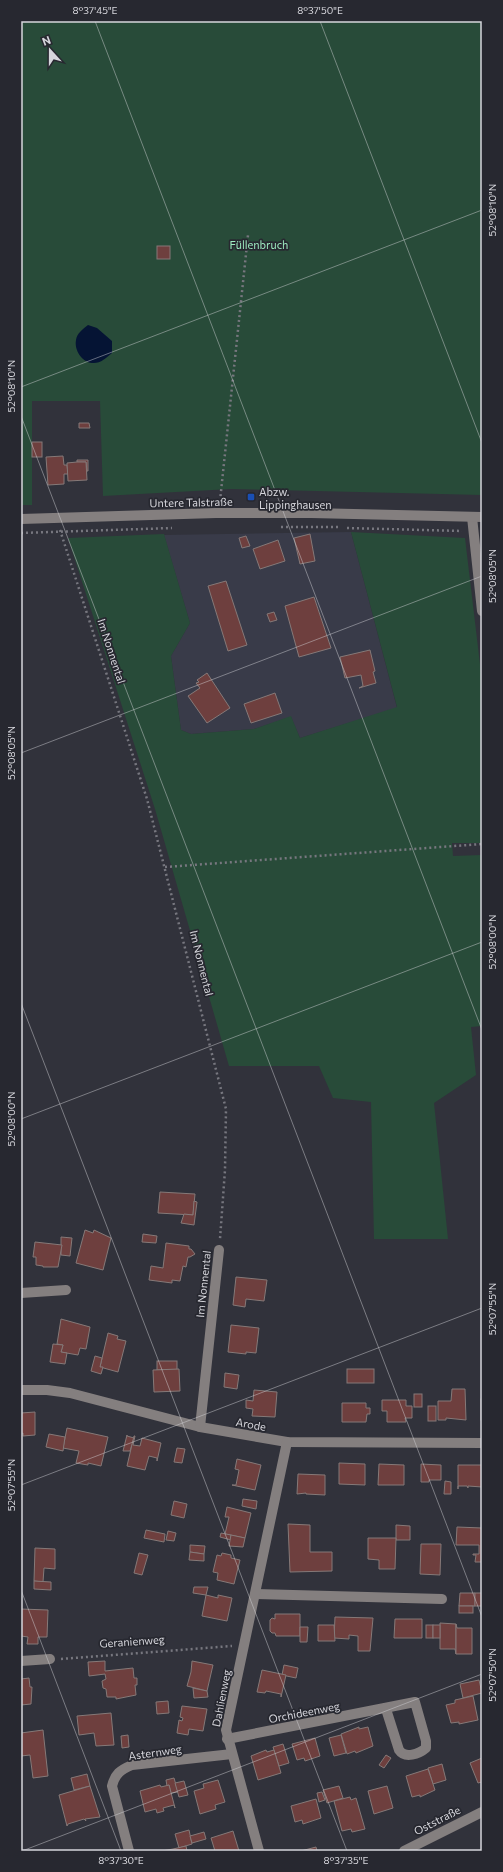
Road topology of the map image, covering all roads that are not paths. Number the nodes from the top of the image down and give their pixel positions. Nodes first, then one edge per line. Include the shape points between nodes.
1 (477, 517) edge
2 (21, 519) edge
3 (482, 611) edge
4 (219, 1250) road end
5 (66, 1290) dead end
6 (21, 1293) edge
7 (21, 1390) edge
8 (200, 1427) junction
9 (287, 1442) junction
10 (482, 1443) edge
11 (256, 1594) junction
12 (442, 1599) dead end
13 (50, 1659) road end
14 (21, 1661) edge
15 (386, 1708) junction
16 (227, 1739) junction
17 (232, 1754) junction
18 (482, 1812) edge
19 (129, 1851) edge
20 (259, 1851) edge
21 (404, 1851) edge

1 - 2 street, Untere Talstraße via 216,513
1 - 3 street via 472,532
4 - 8 street, Im Nonnental
5 - 6 street
7 - 8 street, Arode via 70,1393
8 - 9 street, Arode
9 - 10 street, Arode
9 - 11 street, Dahlienweg
11 - 12 street
11 - 16 street, Dahlienweg via 226,1730
13 - 14 street
15 - 15 street, Orchideenweg via 415,1702 426,1748 406,1756 401,1753
15 - 16 street, Orchideenweg
16 - 17 street, Dahlienweg
17 - 19 street, Asternweg via 132,1765 120,1770 112,1786
17 - 20 street, Dahlienweg
18 - 21 street, Oststraße

